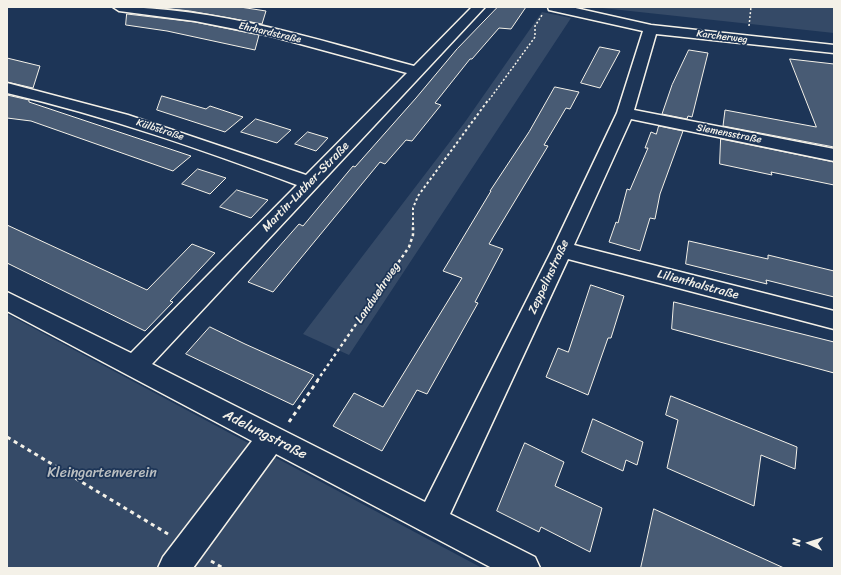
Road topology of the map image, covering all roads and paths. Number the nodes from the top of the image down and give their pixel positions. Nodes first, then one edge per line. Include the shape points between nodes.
1 (120, 7) edge
2 (479, 7) edge
3 (550, 9) edge
4 (652, 29) junction
5 (834, 49) edge
6 (417, 71) junction
7 (7, 88) edge
8 (625, 113) junction
9 (834, 155) edge
10 (310, 183) junction
11 (562, 250) junction
12 (7, 301) edge
13 (834, 320) edge
14 (134, 367) junction
15 (7, 437) edge
16 (271, 438) junction
17 (432, 520) junction
18 (182, 558) edge
19 (222, 568) edge
20 (524, 568) edge

1 - 6 street, Ehrhardstraße via 194,17 273,32
2 - 6 street, Martin-Luther-Straße
3 - 4 street, Karcherweg
3 - 16 path, Landwehrweg via 535,26 535,37 418,196 413,208 413,235 410,247 290,421
4 - 5 street, Karcherweg
4 - 8 street, Zeppelinstraße
6 - 10 street, Martin-Luther-Straße
7 - 10 street, Külbstraße via 128,119
8 - 9 street, Siemensstraße
8 - 11 street, Zeppelinstraße
10 - 14 street, Martin-Luther-Straße
11 - 13 street, Lilienthalstraße
11 - 17 street, Zeppelinstraße
12 - 14 street, Adelungstraße
14 - 16 street, Adelungstraße
15 - 18 path
16 - 17 street, Adelungstraße
16 - 18 street
17 - 20 street, Adelungstraße
18 - 19 path

